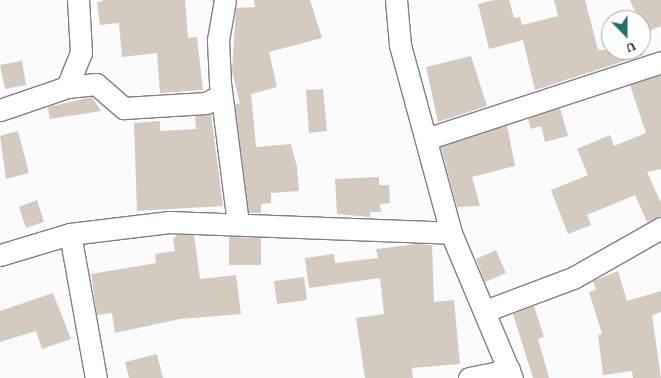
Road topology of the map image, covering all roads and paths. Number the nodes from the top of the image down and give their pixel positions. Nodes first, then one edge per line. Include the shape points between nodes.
1 (78, 0) edge
2 (225, 0) edge
3 (396, 0) edge
4 (661, 62) edge
5 (67, 88) junction
6 (221, 95) junction
7 (0, 110) edge
8 (426, 139) junction
9 (238, 223) junction
10 (661, 228) edge
11 (451, 233) junction
12 (70, 234) junction
13 (0, 255) edge
14 (485, 311) junction
15 (511, 374) edge
16 (96, 378) edge
17 (469, 378) edge

1 - 5 street via 81,53
2 - 6 street via 218,40
3 - 8 street via 400,45
4 - 8 street
5 - 6 street via 96,84 124,108 206,103
5 - 7 street
6 - 9 street
8 - 11 street
9 - 11 street
9 - 12 street via 168,222
10 - 14 street via 573,278
11 - 14 street
12 - 13 street
12 - 16 street
14 - 15 street
15 - 17 street

